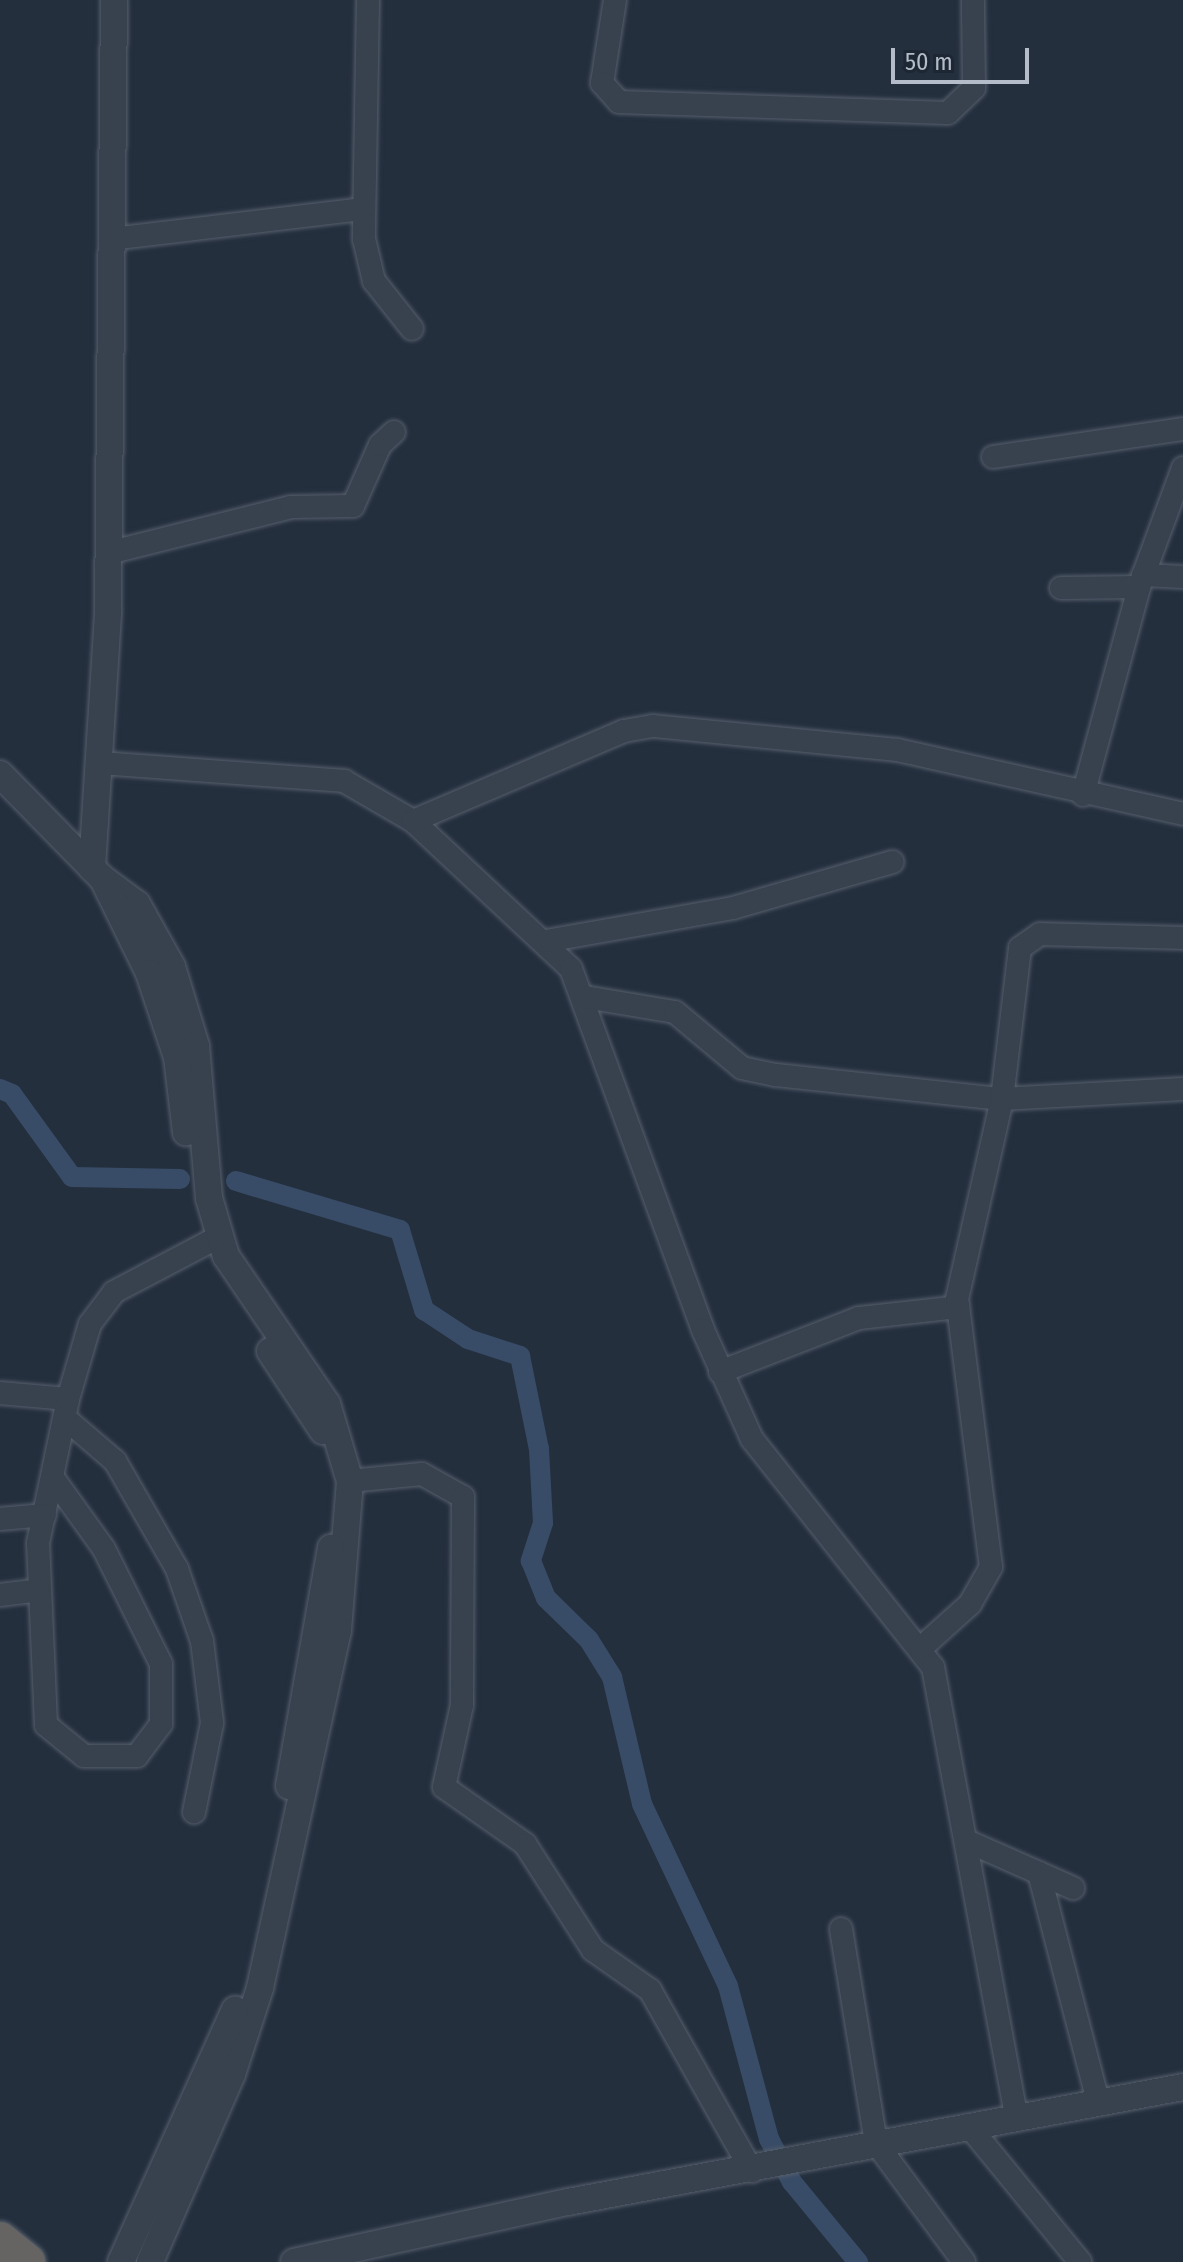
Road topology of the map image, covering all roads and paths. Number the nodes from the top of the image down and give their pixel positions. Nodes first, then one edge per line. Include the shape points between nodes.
1 (114, 0) edge
2 (368, 0) edge
3 (615, 0) edge
4 (973, 0) edge
5 (361, 209) junction
6 (111, 239) junction
7 (412, 329) dead end
8 (1183, 429) edge
9 (394, 432) dead end
10 (993, 457) dead end
11 (1183, 468) edge
12 (108, 553) junction
13 (1183, 577) edge
14 (1141, 581) junction
15 (1061, 588) dead end
16 (101, 763) junction
17 (0, 774) edge
18 (1083, 795) junction
19 (1183, 814) edge
20 (413, 821) junction
21 (892, 862) dead end
22 (97, 874) junction
23 (1183, 938) edge
24 (546, 941) junction
25 (585, 997) junction
26 (1183, 1089) edge
27 (1002, 1099) junction
28 (212, 1240) junction
29 (958, 1307) junction
30 (720, 1372) junction
31 (0, 1393) edge
32 (67, 1409) junction
33 (53, 1478) junction
34 (350, 1481) junction
35 (45, 1515) junction
36 (0, 1519) edge
37 (38, 1590) junction
38 (0, 1595) edge
39 (921, 1648) junction
40 (194, 1812) dead end
41 (969, 1842) junction
42 (1039, 1873) junction
43 (1073, 1888) dead end
44 (841, 1929) dead end
45 (1183, 2087) edge
46 (1098, 2101) junction
47 (1016, 2115) junction
48 (968, 2125) junction
49 (876, 2143) junction
50 (752, 2171) junction
51 (0, 2240) edge
52 (27, 2262) edge
53 (121, 2262) edge
54 (150, 2262) edge
55 (294, 2262) edge
56 (964, 2262) edge
57 (1080, 2262) edge

1 - 6 street
2 - 5 street
3 - 4 street via 602,83 619,102 948,113 974,88
5 - 6 street
5 - 7 street via 374,281
6 - 12 street
8 - 10 street
9 - 12 street via 380,445 353,506 277,509
11 - 14 street
12 - 16 street
13 - 14 street
14 - 15 street
14 - 18 street
16 - 20 street via 344,781
16 - 22 street
17 - 22 street
18 - 19 street
18 - 20 street via 897,750 653,726 624,731
20 - 24 street
21 - 24 street via 733,908
22 - 28 street via 149,973 177,1057
23 - 27 street via 1027,939
24 - 25 street
25 - 27 street via 675,1012 753,1071
25 - 30 street
26 - 27 street
27 - 29 street
28 - 32 street via 103,1302
28 - 34 street via 327,1404
28 - 53 street via 322,1428 336,1490 335,1530 285,1811 243,1985 228,2033
29 - 30 street via 859,1318
29 - 39 street via 991,1567 970,1604
30 - 39 street via 779,1478
31 - 32 street
32 - 33 street
32 - 40 street via 115,1461 177,1569 202,1641 212,1723
33 - 35 street
33 - 37 street via 104,1549 161,1664 161,1724 147,1751 84,1756 55,1740 46,1725 38,1667
34 - 50 street via 422,1474 463,1497 462,1705 444,1787 525,1844 593,1950 650,1990
34 - 54 street via 335,1644 260,1988 232,2074
35 - 36 street
35 - 37 street
37 - 38 street
39 - 41 street via 941,1689
41 - 42 street
41 - 47 street
42 - 43 street
42 - 46 street
44 - 49 street
45 - 46 street
46 - 47 street
47 - 48 street
48 - 49 street
48 - 57 street
49 - 50 street
49 - 56 street
50 - 55 street
51 - 52 highway

